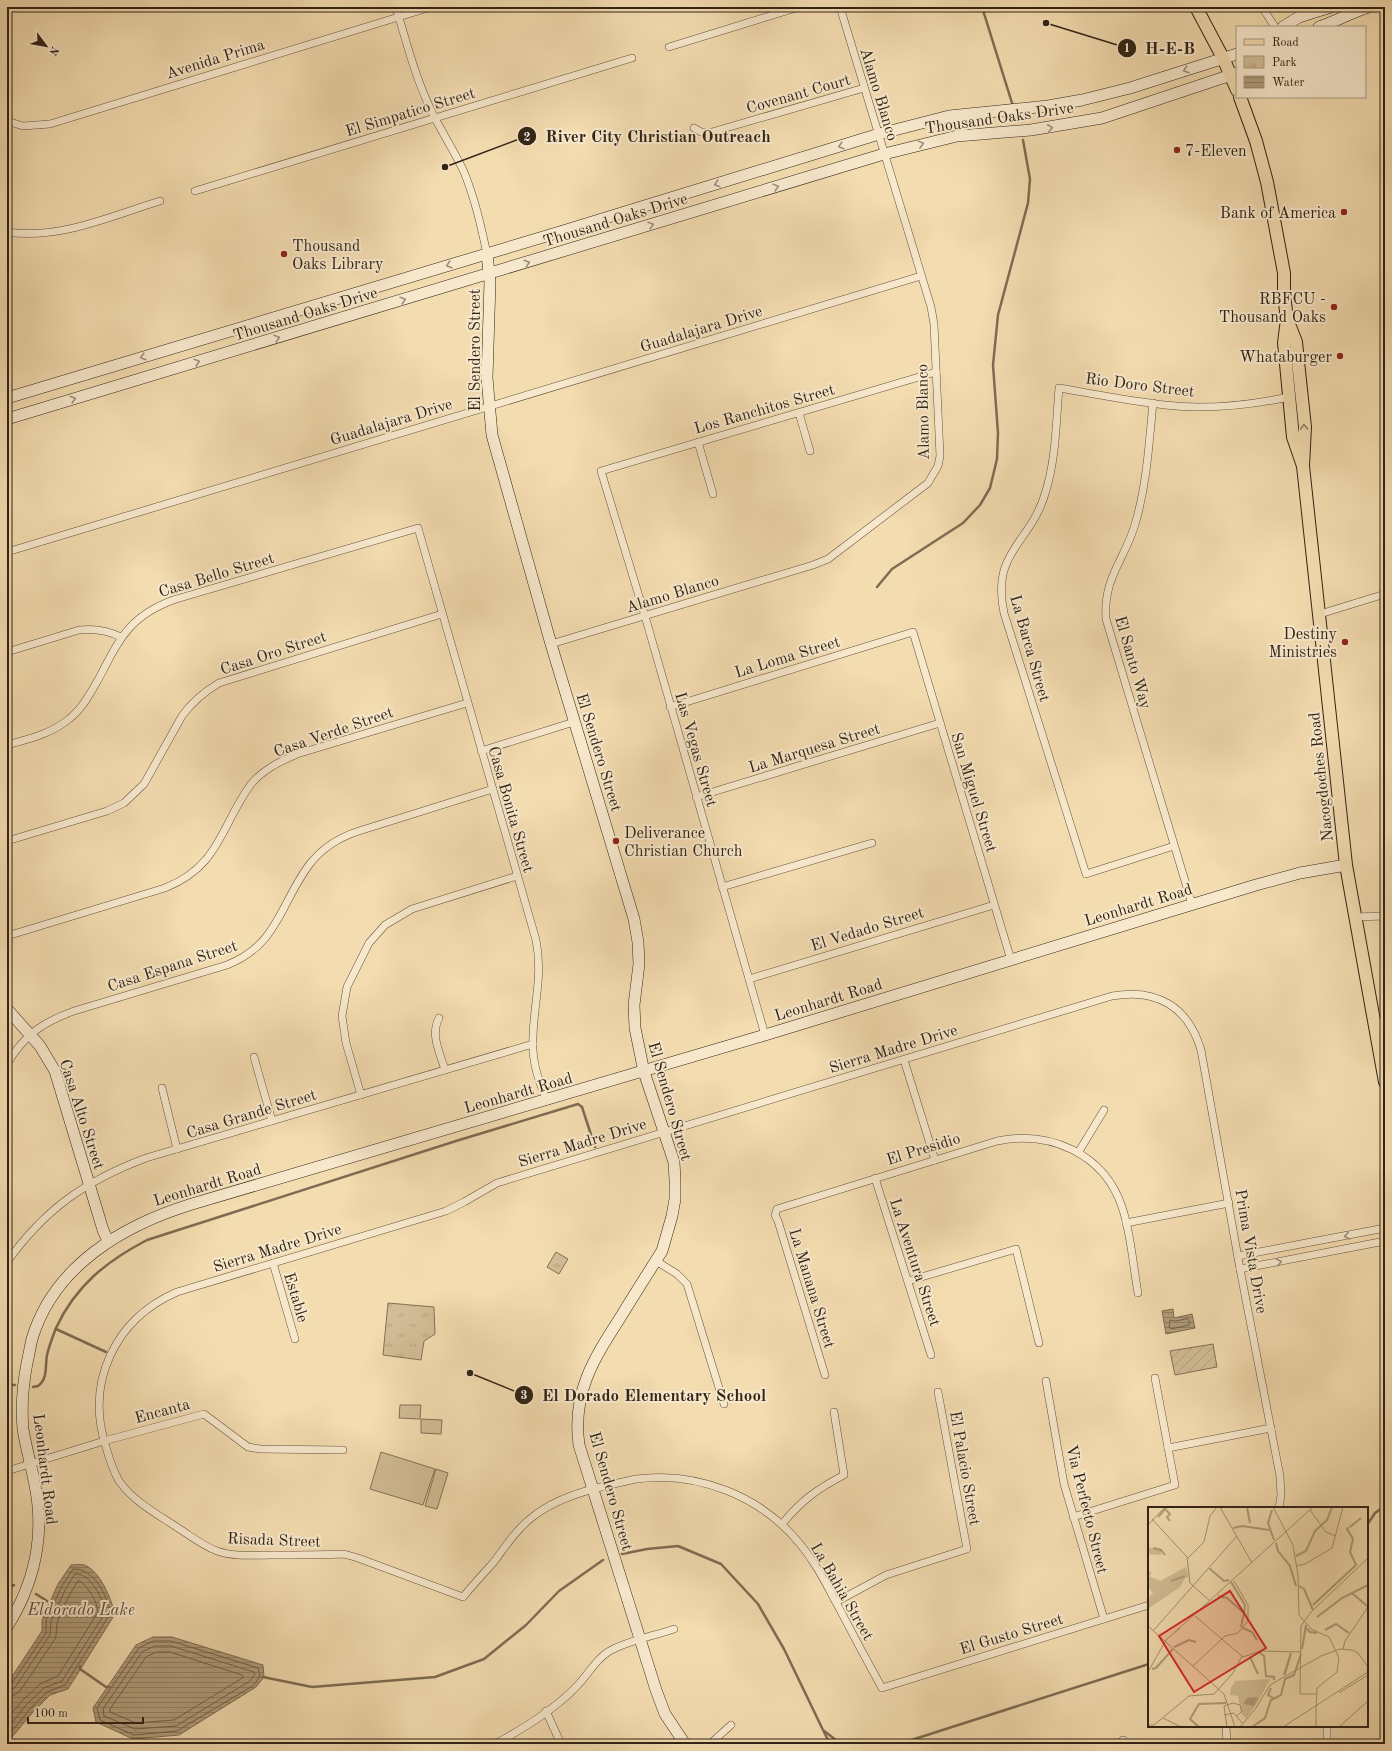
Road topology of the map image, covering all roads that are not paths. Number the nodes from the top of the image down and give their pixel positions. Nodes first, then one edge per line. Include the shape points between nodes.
1 (396, 7) edge
2 (431, 7) edge
3 (799, 7) edge
4 (840, 7) edge
5 (1196, 7) edge
6 (1262, 7) edge
7 (1331, 7) edge
8 (1344, 7) edge
9 (1364, 8) edge
10 (399, 17) junction
11 (1274, 26) edge
12 (1285, 26) edge
13 (1322, 26) edge
14 (668, 47) dead end
15 (1236, 54) edge
16 (632, 58) dead end
17 (1223, 58) junction
18 (1234, 75) edge
19 (1236, 85) edge
20 (864, 88) junction
21 (1240, 98) edge
22 (435, 118) junction
23 (7, 121) edge
24 (694, 128) dead end
25 (879, 134) junction
26 (884, 154) junction
27 (195, 191) dead end
28 (160, 201) dead end
29 (7, 232) edge
30 (487, 254) junction
31 (490, 274) junction
32 (921, 276) junction
33 (1288, 319) junction
34 (936, 372) junction
35 (1059, 388) joint
36 (1289, 397) junction
37 (7, 398) edge
38 (1152, 403) junction
39 (488, 407) junction
40 (799, 412) junction
41 (7, 419) edge
42 (698, 442) junction
43 (810, 451) dead end
44 (1303, 466) junction
45 (600, 471) joint
46 (713, 494) dead end
47 (418, 528) joint
48 (7, 552) edge
49 (1385, 594) edge
50 (442, 614) junction
51 (1320, 614) junction
52 (645, 616) junction
53 (913, 632) joint
54 (121, 637) junction
55 (551, 644) junction
56 (7, 652) edge
57 (468, 703) junction
58 (670, 707) junction
59 (574, 722) junction
60 (940, 724) junction
61 (7, 746) edge
62 (481, 750) junction
63 (493, 789) junction
64 (696, 797) junction
65 (7, 841) edge
66 (872, 843) dead end
67 (1174, 846) junction
68 (1346, 865) junction
69 (517, 876) junction
70 (722, 887) junction
71 (1192, 904) junction
72 (994, 905) junction
73 (1385, 916) edge
74 (1354, 917) junction
75 (7, 936) edge
76 (1011, 960) junction
77 (749, 979) junction
78 (1174, 1007) joint
79 (7, 1009) edge
80 (439, 1018) dead end
81 (30, 1034) junction
82 (765, 1036) junction
83 (533, 1044) junction
84 (254, 1057) dead end
85 (904, 1060) junction
86 (7, 1064) edge
87 (445, 1070) junction
88 (644, 1072) junction
89 (1385, 1082) edge
90 (162, 1088) dead end
91 (361, 1095) junction
92 (547, 1101) junction
93 (1104, 1110) dead end
94 (272, 1121) junction
95 (665, 1132) junction
96 (177, 1150) junction
97 (1078, 1153) junction
98 (935, 1160) junction
99 (875, 1178) junction
100 (90, 1184) junction
101 (1229, 1203) junction
102 (777, 1209) joint
103 (1126, 1223) junction
104 (1385, 1228) edge
105 (108, 1241) junction
106 (1385, 1241) edge
107 (1238, 1256) junction
108 (656, 1261) junction
109 (7, 1262) edge
110 (273, 1263) junction
111 (1240, 1269) junction
112 (908, 1281) junction
113 (1138, 1294) dead end
114 (296, 1338) dead end
115 (1039, 1342) dead end
116 (931, 1356) dead end
117 (825, 1375) dead end
118 (1155, 1378) dead end
119 (1046, 1381) dead end
120 (938, 1392) dead end
121 (724, 1404) dead end
122 (834, 1412) dead end
123 (1271, 1428) junction
124 (104, 1441) junction
125 (1168, 1448) junction
126 (343, 1450) dead end
127 (31, 1464) junction
128 (7, 1471) edge
129 (593, 1489) junction
130 (1279, 1507) edge
131 (1073, 1517) junction
132 (782, 1524) junction
133 (463, 1597) joint
134 (836, 1602) junction
135 (1148, 1605) edge
136 (1104, 1619) junction
137 (7, 1627) edge
138 (674, 1629) dead end
139 (640, 1640) junction
140 (882, 1688) joint
141 (546, 1711) junction
142 (731, 1725) dead end
143 (1226, 1727) edge
144 (1327, 1727) edge
145 (495, 1744) edge
146 (561, 1744) edge
147 (685, 1744) edge
148 (710, 1744) edge
149 (1227, 1744) edge
150 (1327, 1744) edge

1 - 10 street, El Sendero Street
2 - 10 street, Avenida Prima
3 - 14 street
4 - 20 street, Alamo Blanco
5 - 17 main road
6 - 11 street
7 - 12 street via 1299,17
8 - 9 street
9 - 13 street via 1339,21
10 - 22 street, El Sendero Street
10 - 23 street, Avenida Prima via 50,124 23,126
15 - 17 street, Thousand Oaks Drive
16 - 22 street, El Simpatico Street
17 - 18 main road
17 -> 25 street, Thousand Oaks Drive via 1130,88 1082,100 949,116
18 - 19 main road
26 -> 18 street, Thousand Oaks Drive via 957,136 1031,130 1102,118
20 - 24 street, Covenant Court via 712,132 701,132
20 - 25 street, Alamo Blanco
21 - 33 main road, Nacogdoches Road via 1267,182 1284,273
22 - 27 street, El Simpatico Street
22 - 30 street, El Sendero Street via 472,194
25 - 26 street, Alamo Blanco
25 -> 30 street, Thousand Oaks Drive
31 -> 26 street, Thousand Oaks Drive
26 - 32 street, Alamo Blanco
28 - 29 street via 64,230 30,234
30 - 31 street, El Sendero Street
30 -> 37 street, Thousand Oaks Drive
31 - 39 street, El Sendero Street
41 -> 31 street, Thousand Oaks Drive
32 - 34 street, Alamo Blanco via 934,324
32 - 39 street, Guadalajara Drive
33 - 36 main road, Nacogdoches Road via 1284,343
44 -> 33 main road, Nacogdoches Road via 1305,427 1296,342
34 - 40 street, Los Ranchitos Street
34 - 52 street, Alamo Blanco via 940,456 938,466 928,483 828,559
35 - 38 street, Rio Doro Street
35 - 67 street, La Barca Street via 1052,465 1045,495 1004,567 1000,582 1004,613 1086,874
36 - 38 street, Rio Doro Street via 1212,406
36 - 44 main road, Nacogdoches Road via 1293,437
38 - 67 street, El Santo Way via 1142,499 1136,523 1110,581 1105,605 1108,627
39 - 48 street, Guadalajara Drive
39 - 55 street, El Sendero Street via 492,435
40 - 42 street, Los Ranchitos Street
40 - 43 street
42 - 45 street, Los Ranchitos Street
42 - 46 street
44 - 51 main road, Nacogdoches Road
45 - 52 street, Las Vegas Street
47 - 50 street, Casa Bonita Street
47 - 54 street, Casa Bello Street via 173,600 145,614
49 - 51 street
50 - 57 street, Casa Bonita Street
50 - 65 street, Casa Oro Street via 219,683 202,694 188,708 153,771 127,800 107,811
51 - 68 main road, Nacogdoches Road
52 - 55 street, Alamo Blanco
52 - 58 street, Las Vegas Street
53 - 58 street, La Loma Street
53 - 60 street, San Miguel Street
54 - 56 street via 100,629 89,629
54 - 61 street, Casa Bello Street via 77,712 55,729
55 - 59 street, El Sendero Street
57 - 62 street, Casa Bonita Street
57 - 75 street, Casa Verde Street via 297,754 276,763 250,784 215,847 199,868 186,878 165,888
58 - 64 street, Las Vegas Street
59 - 62 street
59 - 88 street, El Sendero Street via 634,919 639,964 634,1016
60 - 64 street, La Marquesa Street
60 - 72 street, San Miguel Street
62 - 63 street, Casa Bonita Street
63 - 69 street, Casa Bonita Street
63 - 81 street, Casa Espana Street via 359,830 332,844 309,865 273,930 253,951 237,961 74,1010 50,1020
64 - 70 street, Las Vegas Street
66 - 70 street
67 - 71 street, El Santo Way
68 - 71 street, Leonhardt Road via 1300,873
68 - 74 main road, Nacogdoches Road
69 - 83 street, Casa Bonita Street via 539,954 540,973
69 - 91 street via 412,909 385,925 369,943 347,987 342,1016 346,1043
70 - 77 street, Las Vegas Street
71 - 76 street, Leonhardt Road
72 - 76 street, San Miguel Street
72 - 77 street, El Vedado Street
73 - 74 street
74 - 89 main road, Nacogdoches Road
76 - 82 street, Leonhardt Road
77 - 82 street, Las Vegas Street
78 - 85 street, Sierra Madre Drive via 1155,997 1141,993 1126,993
78 - 101 street, Prima Vista Drive via 1190,1024 1201,1050
79 - 81 street, Casa Alto Street
80 - 87 street via 435,1036
81 - 86 street, Casa Espana Street
81 - 100 street, Casa Alto Street via 47,1055 55,1071
82 - 88 street, Leonhardt Road
83 - 87 street, Casa Grande Street
83 - 92 street, Casa Bonita Street via 540,1084
84 - 94 street
85 - 95 street, Sierra Madre Drive
85 - 98 street
87 - 91 street, Casa Grande Street
88 - 92 street, Leonhardt Road
88 - 95 street, El Sendero Street
90 - 96 street
91 - 94 street, Casa Grande Street
92 - 105 street, Leonhardt Road via 174,1210
93 - 97 street
94 - 96 street, Casa Grande Street
95 - 108 street, El Sendero Street via 674,1162 675,1199 668,1234
95 - 110 street, Sierra Madre Drive via 497,1184 446,1211
96 - 100 street, Casa Grande Street via 120,1168
97 - 98 street, El Presidio via 1052,1141 1020,1138 997,1141
97 - 103 street, El Presidio via 1098,1169 1116,1192
98 - 99 street, El Presidio
99 - 102 street, El Presidio
99 - 112 street, La Aventura Street
100 - 105 street, Casa Alto Street
100 - 109 street, Casa Grande Street via 56,1207 36,1225
101 - 103 street
101 - 107 street, Prima Vista Drive
102 - 117 street, La Manana Street via 775,1215
103 - 113 street, El Presidio
104 -> 107 street
105 - 127 street, Leonhardt Road via 89,1255 61,1285 32,1338 24,1381 22,1413
111 -> 106 street
107 - 111 street, Prima Vista Drive
108 - 121 street via 677,1274 689,1288
108 - 129 street, El Sendero Street via 597,1354 582,1388 578,1412 579,1445
110 - 114 street, Estable
110 - 124 street, Sierra Madre Drive via 177,1292 156,1302 138,1317 121,1337 103,1372 99,1403
111 - 123 street, Prima Vista Drive
112 - 115 street via 1016,1249
112 - 116 street, La Aventura Street
118 - 125 street
119 - 131 street, Via Perfecto Street via 1064,1484
120 - 134 street, El Palacio Street via 967,1549 886,1575
122 - 132 street via 844,1475 811,1494
123 - 125 street
123 - 130 street, Prima Vista Drive via 1280,1476
124 - 126 street, Encanta via 204,1414 248,1447 260,1450
124 - 127 street, Encanta
124 - 133 street, Risada Street via 116,1474 133,1497 202,1544 241,1555 344,1554
125 - 131 street via 1175,1485
127 - 128 street, Encanta
127 - 137 street, Leonhardt Road via 38,1506 37,1550 29,1584
129 - 132 street, La Bahia Street via 643,1479 698,1482 742,1497
129 - 133 street, La Bahia Street via 567,1498 533,1516 511,1537
129 - 139 street, El Sendero Street
131 - 136 street, Via Perfecto Street
132 - 134 street, La Bahia Street via 814,1562
134 - 140 street, La Bahia Street
135 - 136 street, El Gusto Street
136 - 140 street, El Gusto Street
138 - 139 street
139 - 141 street via 607,1653 577,1687
139 - 147 street, El Sendero Street via 665,1714
141 - 145 street
141 - 146 street
142 - 148 street
143 - 149 street
144 - 150 street

